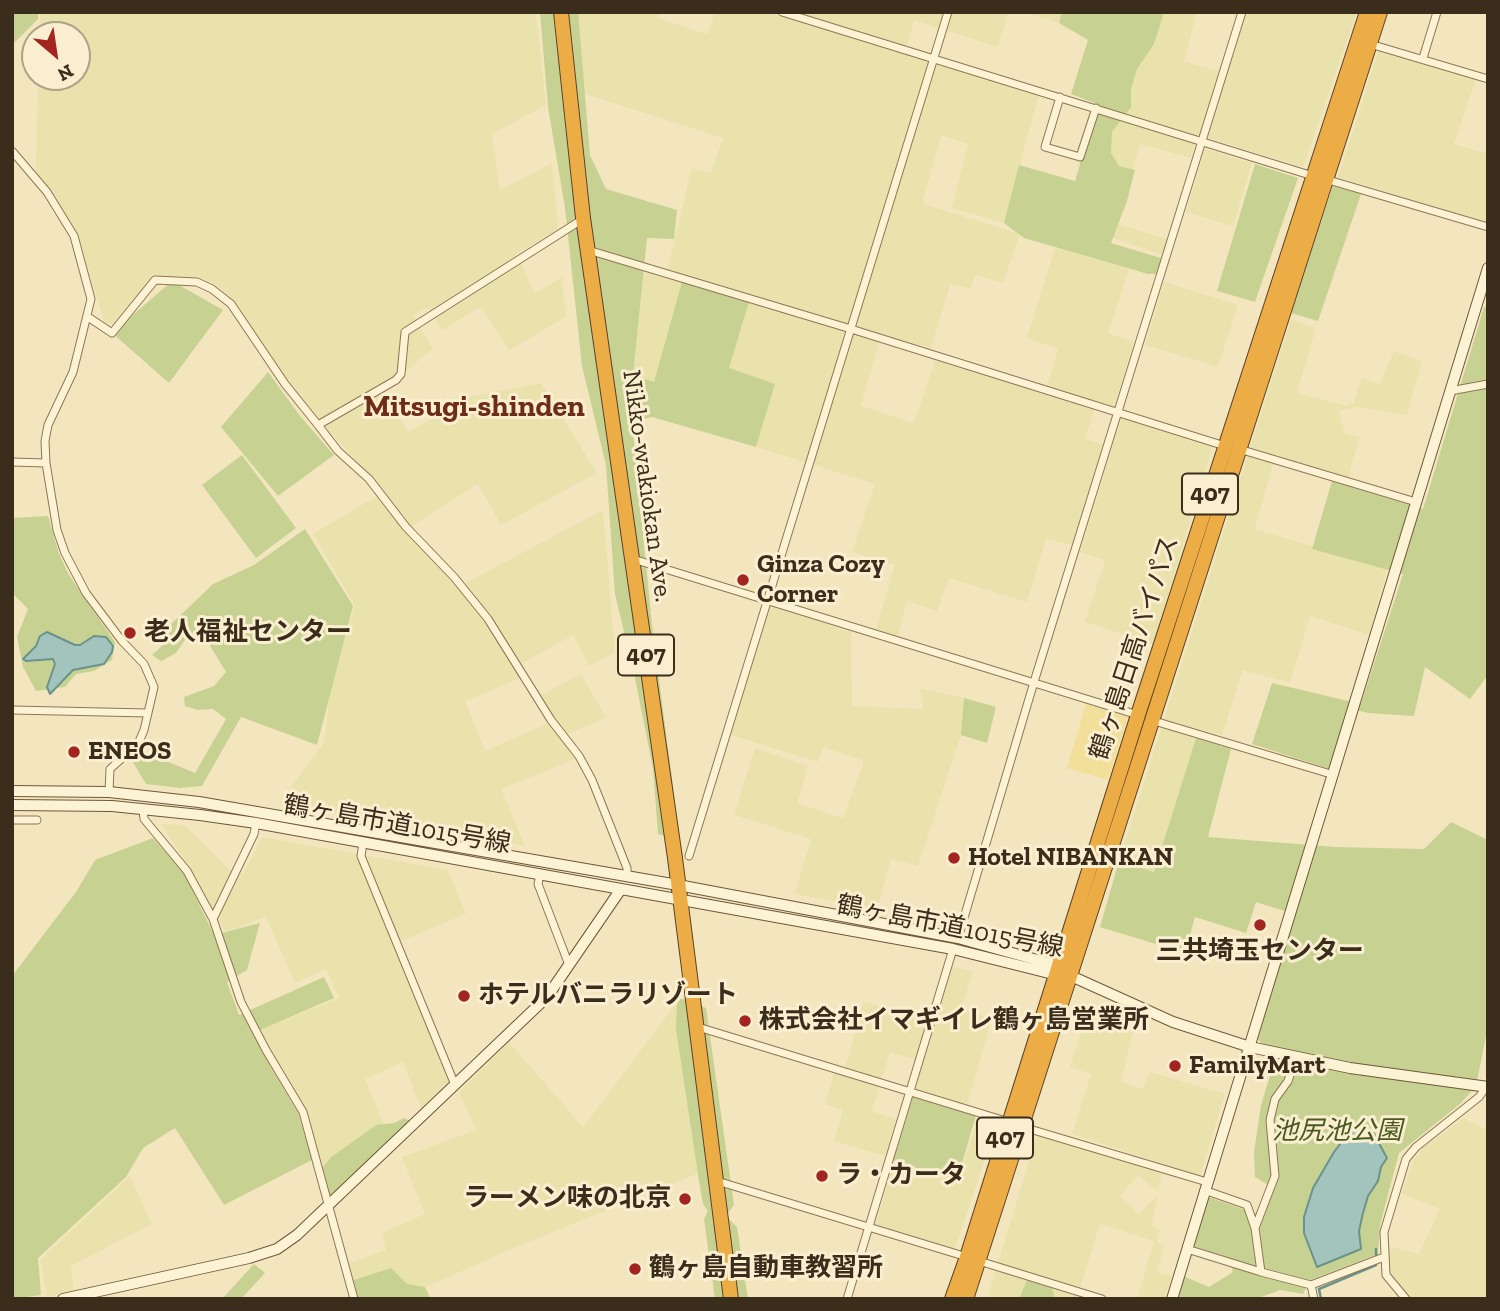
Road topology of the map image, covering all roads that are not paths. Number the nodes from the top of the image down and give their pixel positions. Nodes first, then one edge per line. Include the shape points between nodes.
1 (561, 12) edge
2 (782, 12) edge
3 (948, 12) edge
4 (1242, 12) edge
5 (1367, 12) edge
6 (1380, 12) edge
7 (1437, 12) edge
8 (1370, 44) junction
9 (1423, 58) junction
10 (934, 59) junction
11 (1488, 79) edge
12 (1060, 97) junction
13 (1096, 108) junction
14 (1202, 140) junction
15 (12, 151) edge
16 (1319, 177) junction
17 (583, 218) junction
18 (1488, 227) edge
19 (588, 250) junction
20 (1488, 268) edge
21 (88, 317) junction
22 (851, 329) junction
23 (1488, 384) edge
24 (1450, 391) junction
25 (1119, 412) junction
26 (318, 425) junction
27 (1232, 447) junction
28 (12, 462) edge
29 (46, 463) junction
30 (1416, 502) junction
31 (633, 559) junction
32 (767, 600) junction
33 (1034, 682) junction
34 (12, 710) edge
35 (148, 713) junction
36 (1145, 718) junction
37 (1334, 775) junction
38 (12, 791) edge
39 (109, 792) junction
40 (12, 805) edge
41 (143, 810) junction
42 (12, 820) edge
43 (37, 820) dead end
44 (256, 823) junction
45 (363, 843) junction
46 (689, 856) dead end
47 (540, 874) junction
48 (627, 877) junction
49 (621, 890) junction
50 (679, 892) junction
51 (213, 919) junction
52 (956, 943) junction
53 (569, 965) junction
54 (1062, 973) junction
55 (698, 1027) junction
56 (1250, 1047) junction
57 (1296, 1058) junction
58 (456, 1085) junction
59 (1487, 1087) edge
60 (910, 1091) junction
61 (1016, 1125) junction
62 (716, 1181) junction
63 (1206, 1186) junction
64 (328, 1208) junction
65 (870, 1227) junction
66 (1255, 1228) junction
67 (1188, 1249) junction
68 (1384, 1257) junction
69 (974, 1259) junction
70 (1261, 1272) junction
71 (1311, 1285) junction
72 (62, 1299) edge
73 (354, 1299) edge
74 (731, 1299) edge
75 (847, 1299) edge
76 (953, 1299) edge
77 (966, 1299) edge
78 (1102, 1299) edge
79 (1172, 1299) edge
80 (1314, 1299) edge
81 (1406, 1299) edge

1 - 17 highway, Nikko-wakiokan Ave. / 407
2 - 10 street
3 - 10 street
4 - 14 street
5 - 16 highway, 鶴ヶ島日高バイパス / 407
6 - 8 highway, 鶴ヶ島日高バイパス / 407
7 - 9 street
8 - 9 street
8 - 16 highway, 鶴ヶ島日高バイパス / 407
9 - 11 street
10 - 12 street
10 - 22 street
12 - 13 street
12 - 13 street via 1045,147 1080,157
13 - 14 street
14 - 16 street
14 - 25 street
15 - 21 street via 47,192 74,236 91,299
16 - 18 street
16 - 27 highway, 鶴ヶ島日高バイパス / 407
17 - 19 highway, Nikko-wakiokan Ave. / 407
17 - 26 street via 405,332 401,374 396,380
19 - 22 street
19 - 31 highway, Nikko-wakiokan Ave. / 407
20 - 24 street
21 - 26 street via 112,333 155,280 197,282 212,289 231,304
21 - 29 street via 73,372 48,425
22 - 25 street
22 - 32 street
23 - 24 street
24 - 30 street
25 - 27 street
25 - 33 street
26 - 48 street via 488,619 592,780
27 - 30 street
27 - 36 highway, 鶴ヶ島日高バイパス / 407
28 - 29 street
29 - 35 street via 53,515 65,553 96,608 149,673 154,687
30 - 37 street
31 - 32 street
31 - 50 highway, Nikko-wakiokan Ave. / 407
32 - 33 street
32 - 46 street
33 - 36 street
33 - 52 street
34 - 35 street
35 - 39 street via 138,744 110,769
36 - 37 street
36 - 54 highway, 鶴ヶ島日高バイパス / 407
37 - 56 street
38 - 39 street, 鶴ヶ島市道1015号線
39 - 48 street, 鶴ヶ島市道1015号線 via 240,809
40 - 41 street, 鶴ヶ島市道1015号線
41 - 44 street, 鶴ヶ島市道1015号線
41 - 51 street via 144,819 187,871
42 - 43 street
44 - 45 street, 鶴ヶ島市道1015号線
44 - 51 street
45 - 47 street, 鶴ヶ島市道1015号線
45 - 58 street via 361,856
47 - 49 street, 鶴ヶ島市道1015号線
47 - 53 street via 538,884
48 - 50 street, 鶴ヶ島市道1015号線
49 - 50 street, 鶴ヶ島市道1015号線
49 - 53 street
50 - 52 street, 鶴ヶ島市道1015号線
50 - 55 highway, Nikko-wakiokan Ave. / 407
51 - 64 street via 241,1002 303,1112
52 - 54 street, 鶴ヶ島市道1015号線
52 - 60 street
53 - 58 street via 547,997
54 - 56 street, 鶴ヶ島市道1015号線 via 1173,1022
54 - 61 highway, 鶴ヶ島日高バイパス / 407
55 - 60 street
55 - 62 highway, Nikko-wakiokan Ave. / 407
56 - 57 street, 鶴ヶ島市道1015号線
56 - 63 street
57 - 59 street, 鶴ヶ島市道1015号線
57 - 66 street via 1275,1099 1270,1120 1275,1176
58 - 64 street
59 - 68 street via 1406,1159 1384,1232
60 - 61 street
60 - 65 street
61 - 63 street
61 - 69 highway, 鶴ヶ島日高バイパス / 407
62 - 65 street
62 - 74 highway, Nikko-wakiokan Ave. / 407
63 - 66 street via 1247,1205
63 - 67 street
64 - 72 street via 277,1249
64 - 73 street
65 - 69 street
65 - 75 street
66 - 70 street
67 - 70 street
67 - 79 street
68 - 71 street
68 - 81 street via 1386,1275
69 - 76 highway, 鶴ヶ島日高バイパス / 407
69 - 77 highway, 鶴ヶ島日高バイパス / 407
69 - 78 street
70 - 71 street
71 - 80 street

